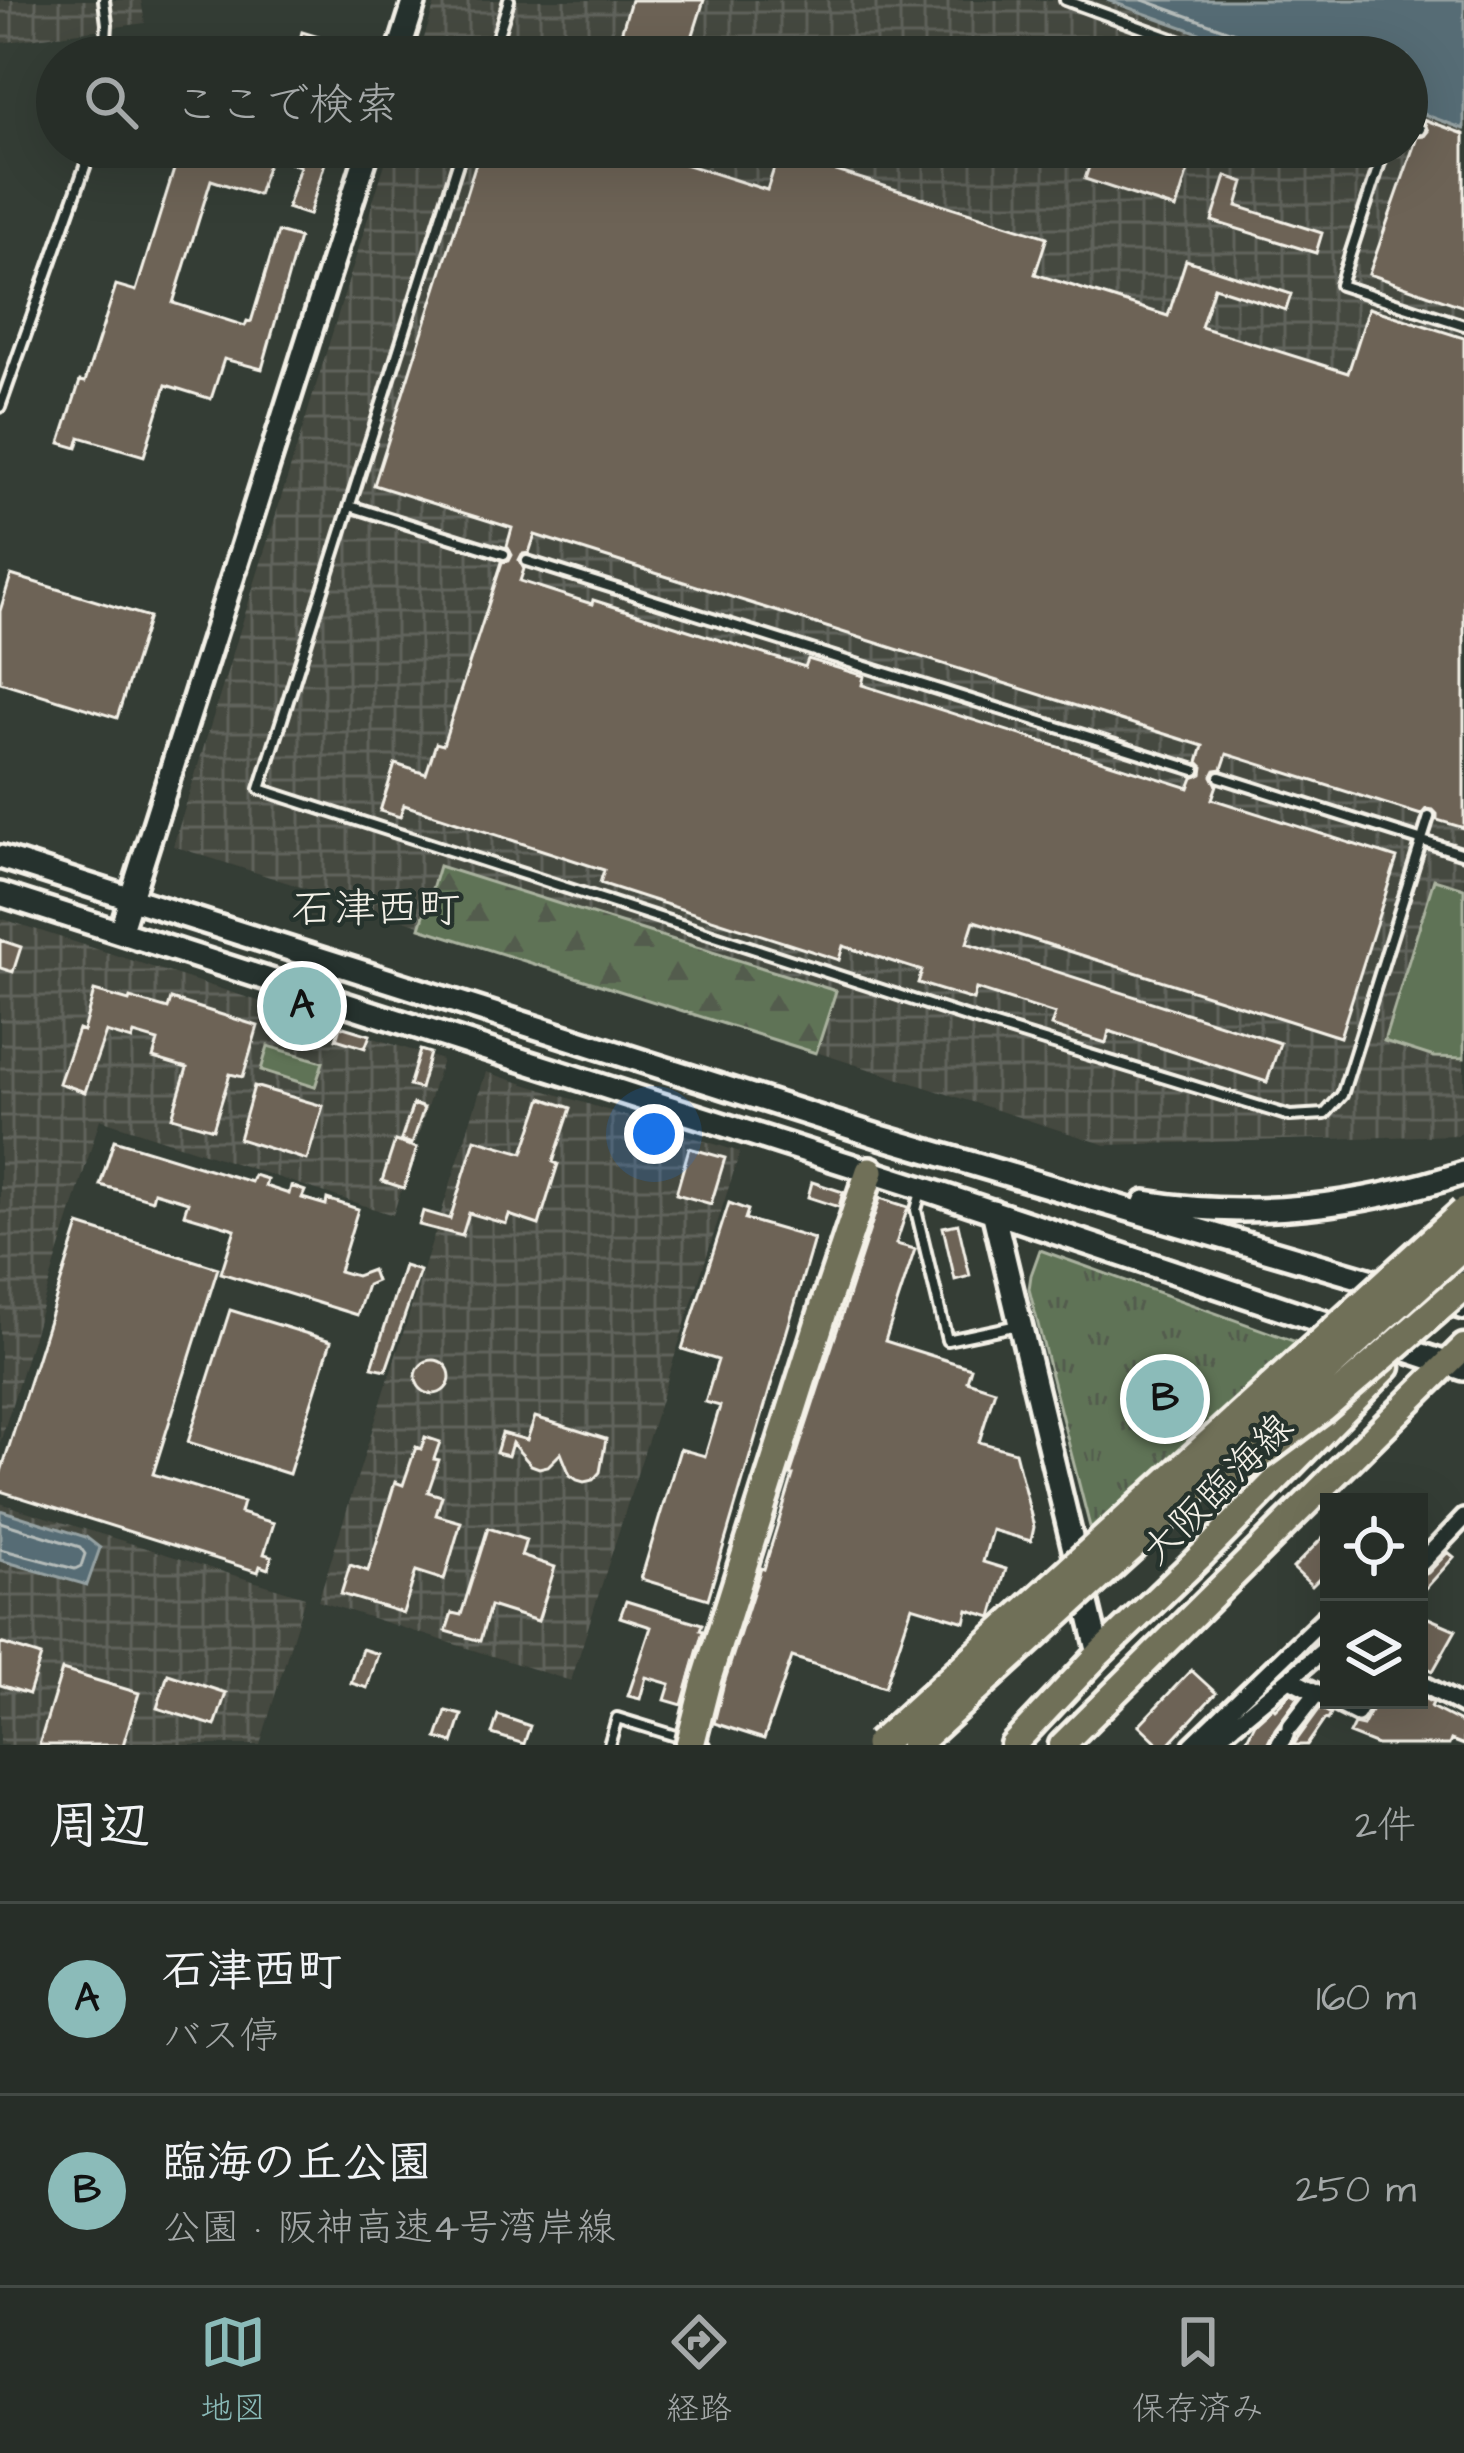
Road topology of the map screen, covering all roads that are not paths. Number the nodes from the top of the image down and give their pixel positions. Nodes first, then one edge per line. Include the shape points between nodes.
1 (104, 0) edge
2 (415, 0) edge
3 (509, 0) edge
4 (1065, 0) edge
5 (106, 36) edge
6 (404, 36) edge
7 (498, 36) edge
8 (1164, 36) edge
9 (85, 168) edge
10 (362, 168) edge
11 (456, 168) edge
12 (1378, 168) edge
13 (1464, 326) edge
14 (0, 407) edge
15 (350, 506) junction
16 (504, 554) dead end
17 (527, 561) dead end
18 (1195, 770) dead end
19 (1220, 777) dead end
20 (1429, 818) dead end
21 (1422, 841) junction
22 (1464, 854) edge
23 (0, 857) edge
24 (0, 894) edge
25 (131, 899) junction
26 (120, 932) junction
27 (881, 1137) junction
28 (869, 1171) junction
29 (1464, 1173) edge
30 (1026, 1180) junction
31 (922, 1188) junction
32 (993, 1210) junction
33 (1464, 1212) edge
34 (1464, 1244) edge
35 (1464, 1276) edge
36 (1456, 1298) edge
37 (1019, 1324) junction
38 (1403, 1351) junction
39 (1459, 1360) edge
40 (1464, 1517) edge
41 (1428, 1555) edge
42 (1320, 1622) edge
43 (1320, 1653) edge
44 (1099, 1654) junction
45 (1290, 1678) junction
46 (1428, 1687) edge
47 (1320, 1694) edge
48 (1320, 1703) edge
49 (1464, 1706) edge
50 (1285, 1736) edge
51 (920, 1740) edge
52 (608, 1745) edge
53 (690, 1745) edge
54 (705, 1745) edge
55 (878, 1745) edge
56 (1012, 1745) edge
57 (1062, 1745) edge
58 (1192, 1745) edge
59 (1209, 1745) edge

1 - 5 lane
2 - 6 street
3 - 7 lane
4 - 8 lane
9 - 14 lane
10 - 25 street
11 - 15 lane
12 - 13 lane via 1340,285
15 - 16 lane
15 - 21 lane via 260,789 972,1018 1290,1116 1325,1114 1342,1095
17 - 18 lane
19 - 21 lane
20 - 21 lane
21 - 22 lane
23 - 25 street
24 - 26 street
25 - 26 street
25 - 27 street
26 - 28 street
27 - 28 street
27 - 30 street
28 - 31 street
28 - 53 highway, bridge
29 - 30 street via 1360,1199 1261,1208 1168,1206
30 - 36 street
31 - 32 street
31 - 37 lane via 916,1210 947,1340
32 - 37 street
32 - 38 street
33 - 55 highway, bridge
34 - 51 highway, bridge
35 - 36 main road, 大阪臨海線
36 - 38 main road, 大阪臨海線
36 - 51 highway, bridge via 1129,1557
37 - 44 street
38 - 39 street
38 - 44 main road, 大阪臨海線
39 - 57 main road, 大阪臨海線
40 - 41 street
42 - 58 street
43 - 45 street
44 - 56 main road, 大阪臨海線
45 - 47 street
45 - 59 street
46 - 49 street
48 - 50 street
52 - 54 lane via 617,1718

